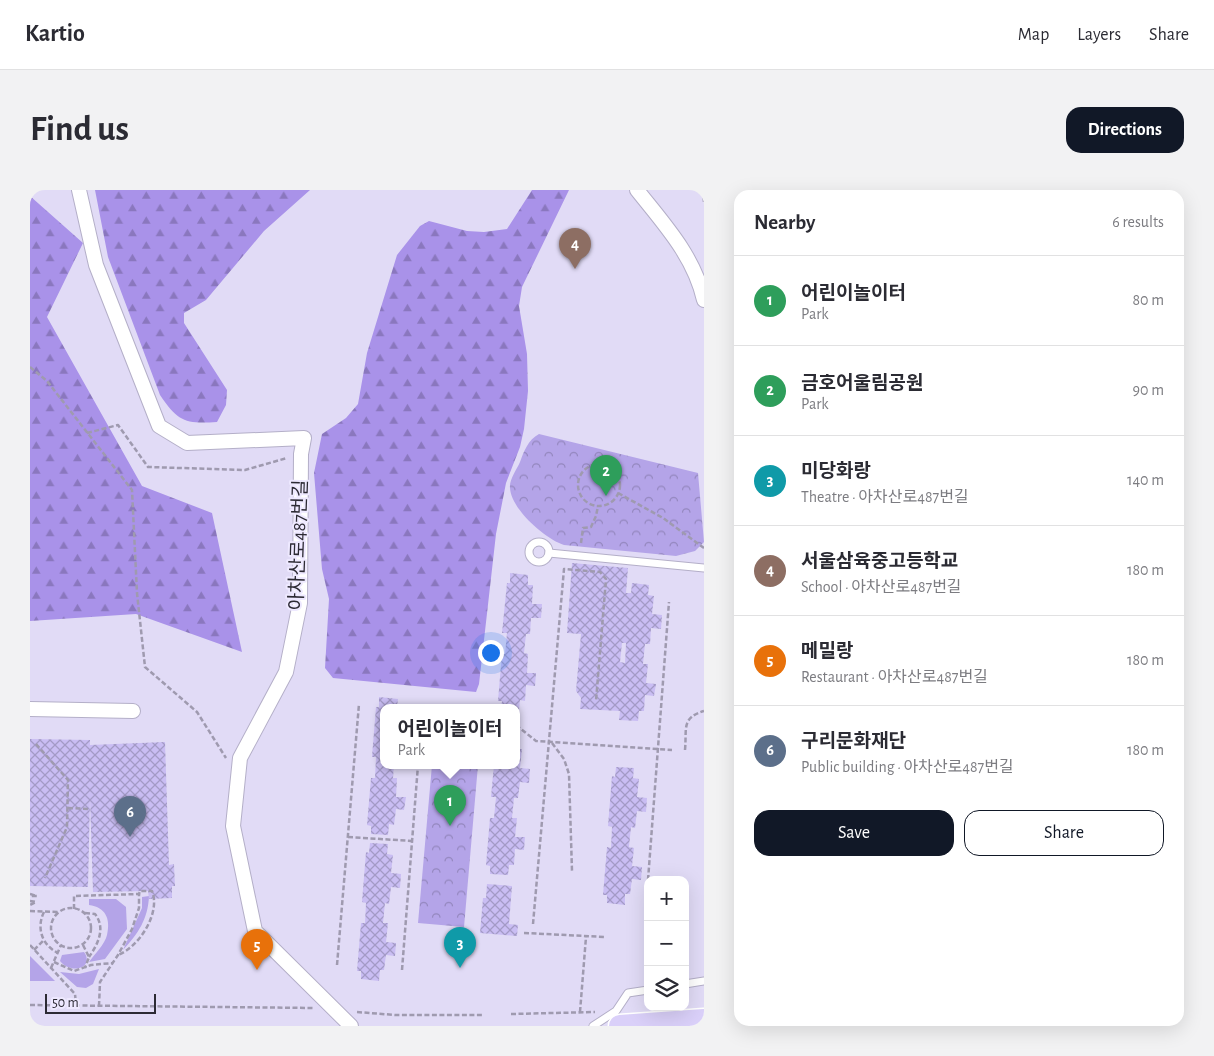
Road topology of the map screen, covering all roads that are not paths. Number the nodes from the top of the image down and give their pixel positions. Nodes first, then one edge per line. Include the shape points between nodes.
1 (79, 190) edge
2 (637, 190) edge
3 (644, 190) edge
4 (655, 212) junction
5 (704, 300) edge
6 (549, 553) dead end
7 (704, 568) edge
8 (30, 709) edge
9 (133, 711) dead end
10 (704, 981) edge
11 (689, 983) edge
12 (644, 991) edge
13 (704, 1020) edge
14 (351, 1026) edge
15 (593, 1026) edge
16 (620, 1026) edge

1 - 14 street, 아차산로487번길 via 96,265 159,426 188,443 304,438 301,454 300,603 286,672 240,758 233,826 255,931
2 - 4 street
3 - 4 lane
4 - 5 street via 687,254 700,280
6 - 7 lane
8 - 9 street
10 - 11 lane
12 - 15 lane via 628,993 616,1011
13 - 16 main road

